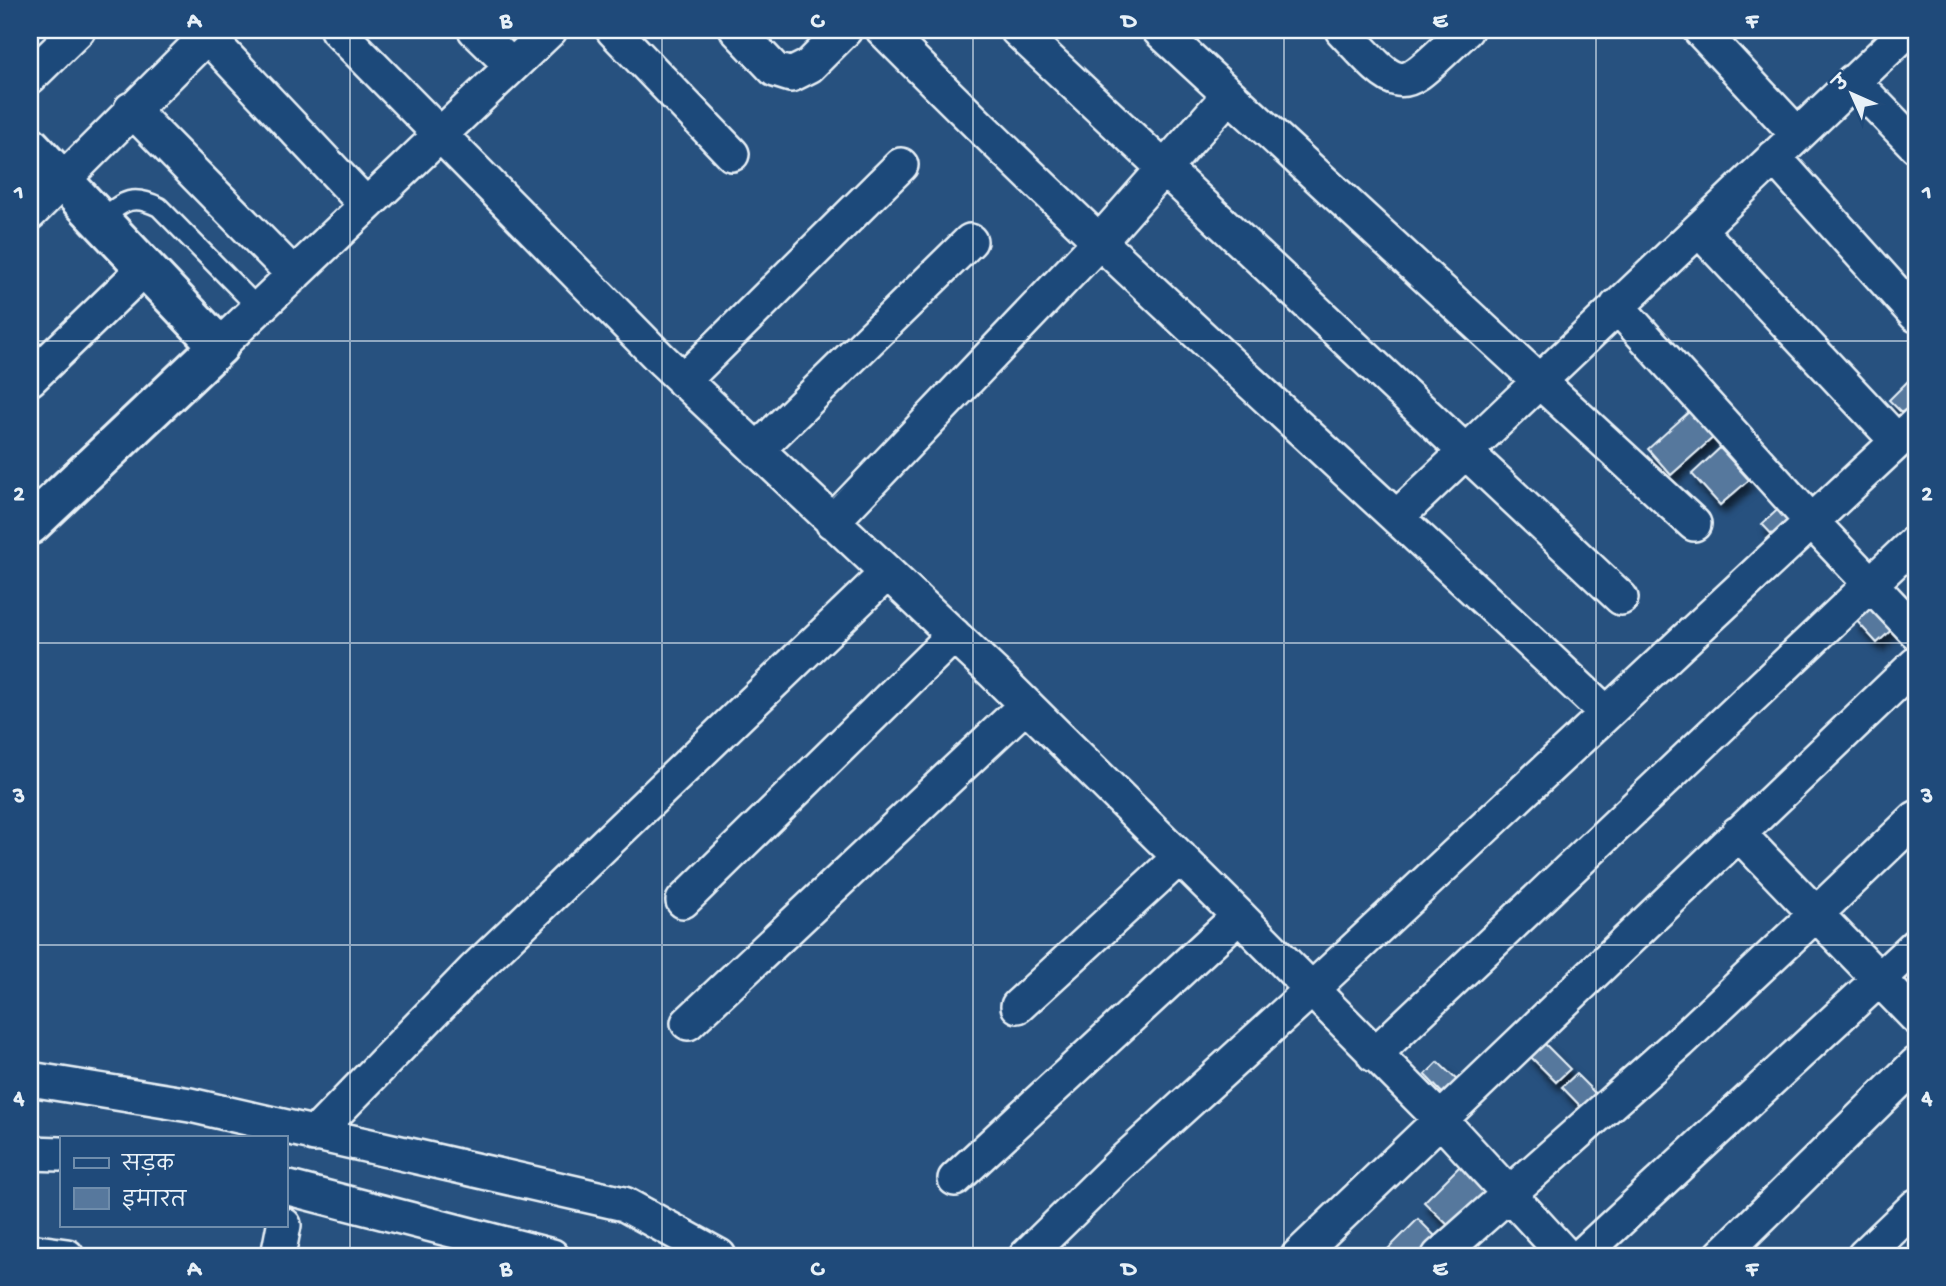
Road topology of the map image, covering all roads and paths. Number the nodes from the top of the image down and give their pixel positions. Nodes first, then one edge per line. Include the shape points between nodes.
1 (78, 30) edge
2 (337, 30) edge
3 (475, 30) edge
4 (550, 30) edge
5 (613, 30) edge
6 (737, 30) edge
7 (845, 30) edge
8 (883, 30) edge
9 (1017, 30) edge
10 (1159, 30) edge
11 (1342, 30) edge
12 (1466, 30) edge
13 (1700, 30) edge
14 (1908, 30) edge
15 (210, 33) edge
16 (512, 66) junction
17 (30, 77) edge
18 (1853, 81) junction
19 (1228, 96) junction
20 (131, 109) junction
21 (439, 134) junction
22 (1785, 145) junction
23 (30, 146) edge
24 (1916, 146) edge
25 (732, 154) dead end
26 (901, 165) dead end
27 (1165, 167) junction
28 (63, 179) junction
29 (366, 205) junction
30 (30, 213) edge
31 (100, 220) junction
32 (1700, 230) junction
33 (970, 241) dead end
34 (1100, 242) junction
35 (145, 268) junction
36 (293, 275) junction
37 (1616, 306) junction
38 (258, 308) junction
39 (1916, 316) edge
40 (219, 346) junction
41 (30, 379) edge
42 (1537, 380) junction
43 (683, 381) junction
44 (1907, 432) edge
45 (757, 450) junction
46 (1466, 450) junction
47 (1398, 516) junction
48 (1811, 521) junction
49 (832, 522) junction
50 (1694, 524) dead end
51 (30, 525) edge
52 (1916, 541) edge
53 (887, 573) junction
54 (1870, 584) junction
55 (1621, 598) dead end
56 (1916, 632) edge
57 (954, 635) junction
58 (1916, 664) edge
59 (1026, 705) junction
60 (1605, 712) junction
61 (1916, 818) edge
62 (1738, 834) junction
63 (1180, 857) junction
64 (683, 901) dead end
65 (1816, 914) junction
66 (1239, 916) junction
67 (1916, 945) edge
68 (1881, 978) junction
69 (1312, 989) junction
70 (1018, 1006) dead end
71 (1916, 1017) edge
72 (688, 1023) dead end
73 (1374, 1055) junction
74 (1916, 1064) edge
75 (30, 1079) edge
76 (1439, 1118) junction
77 (314, 1135) junction
78 (30, 1153) edge
79 (60, 1154) edge
80 (955, 1179) dead end
81 (1510, 1194) junction
82 (287, 1197) edge
83 (1916, 1206) edge
84 (284, 1226) edge
85 (30, 1251) edge
86 (67, 1256) edge
87 (278, 1256) edge
88 (552, 1256) edge
89 (719, 1256) edge
90 (1026, 1256) edge
91 (1298, 1256) edge
92 (1439, 1256) edge
93 (1566, 1256) edge
94 (1581, 1256) edge
95 (1721, 1256) edge
96 (1864, 1256) edge

1 - 17 street
2 - 21 street
3 - 16 street
4 - 16 street
5 - 25 street
6 - 7 street via 775,70 791,75 808,66
8 - 34 street
9 - 27 street
10 - 19 street
11 - 12 street via 1377,68 1401,82 1414,77
13 - 22 street
14 - 18 street
15 - 20 street
15 - 29 street
16 - 21 street
18 - 22 street
18 - 24 street
19 - 27 street
19 - 42 street
20 - 28 street
20 - 36 street
21 - 29 street
21 - 43 street
22 - 32 street
22 - 39 street
23 - 28 street
26 - 43 street
27 - 34 street
27 - 46 street
28 - 30 street
28 - 31 street
29 - 36 street
31 - 35 street
31 - 38 lane via 123,202 142,198 159,207
32 - 37 street
32 - 44 street
33 - 45 street
34 - 47 street
34 - 49 street
35 - 40 street
35 - 41 street
36 - 38 street
37 - 42 street
37 - 48 street
38 - 40 street
40 - 51 street
42 - 46 street
42 - 50 street
43 - 45 street
44 - 48 street
45 - 49 street
46 - 47 street
46 - 55 street
47 - 60 street
48 - 54 street
48 - 60 street
49 - 53 street
52 - 54 street
53 - 57 street
53 - 77 street via 473,971
54 - 56 street
54 - 73 street
57 - 59 street
57 - 64 street
58 - 62 street
59 - 63 street
59 - 72 street
60 - 69 street
61 - 65 street
62 - 65 street
62 - 76 street
63 - 66 street
63 - 70 street
65 - 68 street
65 - 81 street
66 - 69 street
66 - 80 street
67 - 68 street
68 - 71 street
68 - 94 street
69 - 73 street
69 - 90 street via 1119,1164
73 - 76 street
74 - 95 street
75 - 77 street via 190,1105
76 - 81 street
76 - 91 street
77 - 89 street via 624,1204
78 - 79 street
81 - 92 street
81 - 93 street
82 - 88 street
83 - 96 street
84 - 87 street
85 - 86 street

